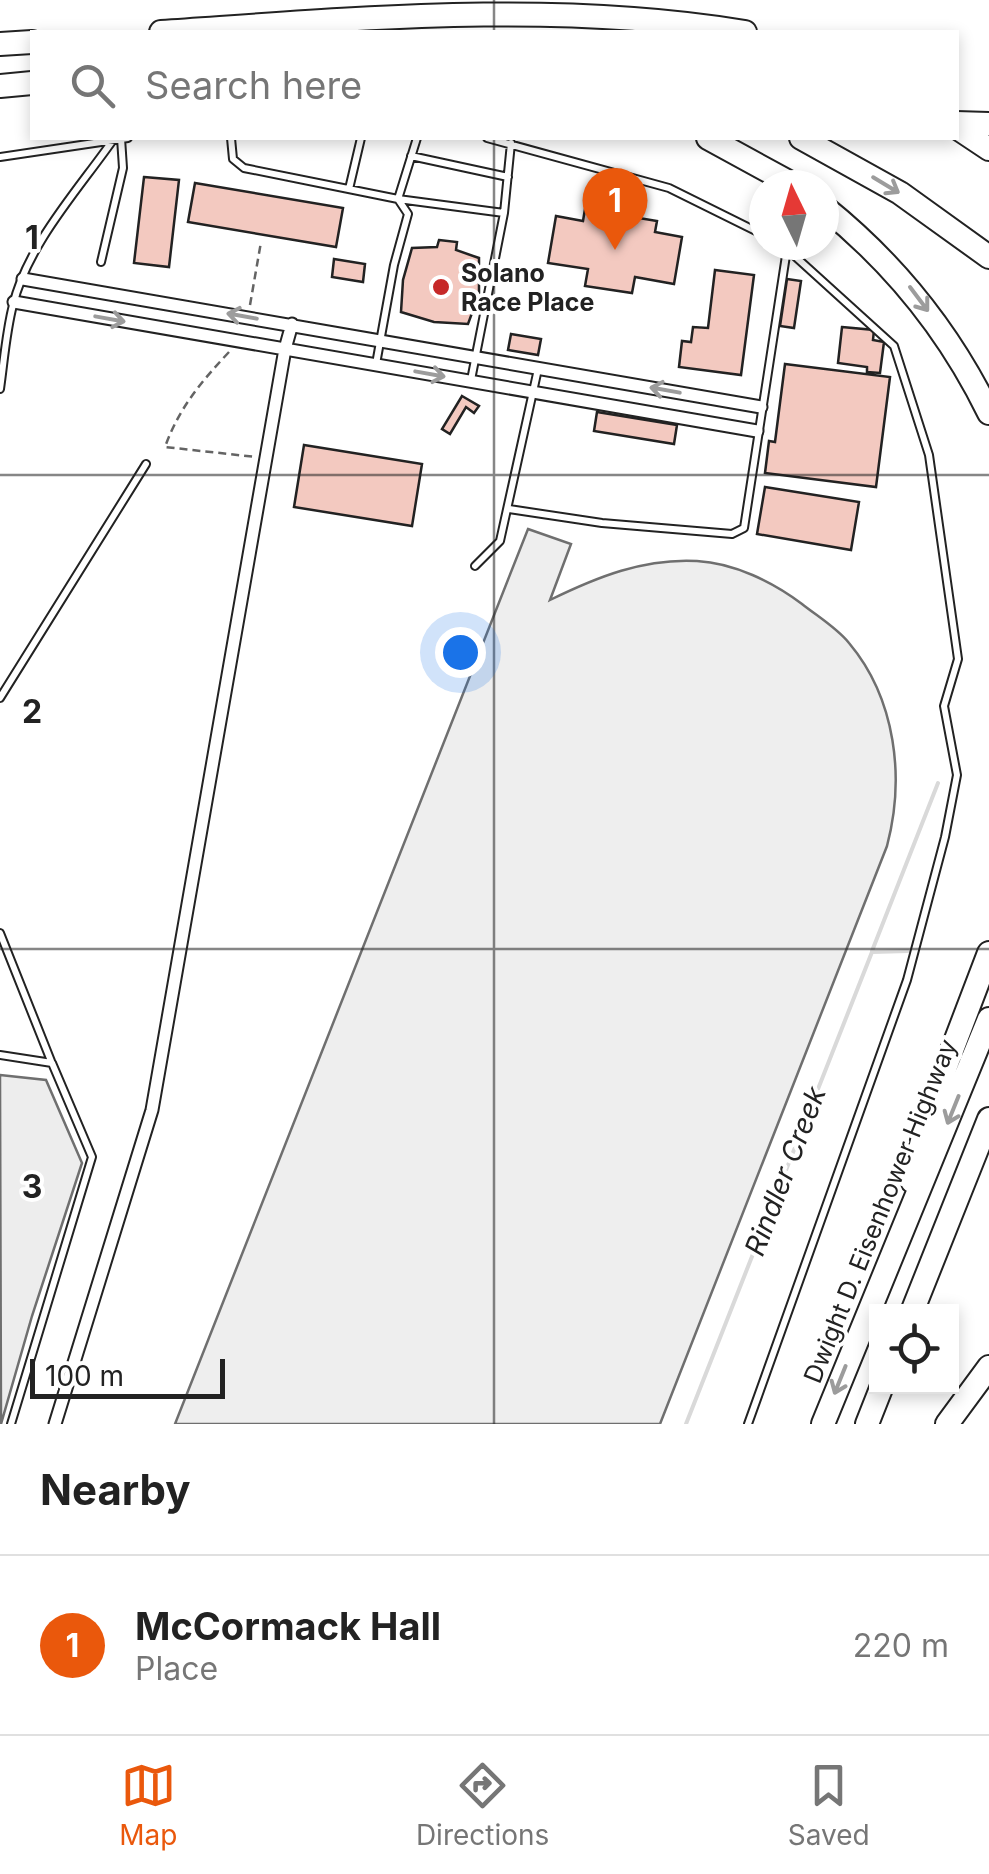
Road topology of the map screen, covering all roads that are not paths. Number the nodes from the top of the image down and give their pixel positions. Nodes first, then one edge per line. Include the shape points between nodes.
1 (497, 0) edge
2 (468, 11) junction
3 (190, 30) edge
4 (733, 30) edge
5 (30, 42) edge
6 (0, 44) edge
7 (30, 85) edge
8 (0, 87) edge
9 (989, 124) edge
10 (959, 125) edge
11 (959, 126) edge
12 (959, 127) edge
13 (107, 140) edge
14 (118, 140) edge
15 (120, 140) edge
16 (231, 140) edge
17 (361, 140) edge
18 (416, 140) edge
19 (498, 140) edge
20 (712, 140) edge
21 (805, 140) edge
22 (989, 142) edge
23 (512, 143) junction
24 (989, 150) edge
25 (411, 156) junction
26 (0, 157) edge
27 (767, 170) edge
28 (508, 177) junction
29 (350, 190) junction
30 (398, 199) junction
31 (504, 213) junction
32 (839, 220) edge
33 (749, 228) edge
34 (989, 257) edge
35 (782, 260) edge
36 (798, 260) edge
37 (100, 262) dead end
38 (23, 278) junction
39 (14, 302) junction
40 (292, 324) junction
41 (381, 340) junction
42 (285, 349) junction
43 (476, 357) junction
44 (376, 365) junction
45 (538, 368) junction
46 (471, 381) junction
47 (0, 389) edge
48 (534, 392) junction
49 (761, 407) junction
50 (989, 413) edge
51 (757, 431) junction
52 (146, 464) road end
53 (509, 509) junction
54 (476, 566) dead end
55 (0, 698) edge
56 (0, 933) edge
57 (989, 952) edge
58 (989, 1019) edge
59 (0, 1055) edge
60 (52, 1063) junction
61 (989, 1118) edge
62 (903, 1224) junction
63 (915, 1304) edge
64 (989, 1367) edge
65 (879, 1394) edge
66 (11, 1424) edge
67 (55, 1424) edge
68 (748, 1424) edge
69 (823, 1424) edge
70 (867, 1424) edge
71 (947, 1424) edge

1 - 2 highway
2 - 3 highway
2 - 4 highway via 599,10
5 - 6 highway
7 - 8 highway
9 - 10 highway
11 - 22 highway
12 - 24 highway
13 - 26 lane
14 - 38 lane via 44,238
15 - 37 lane via 123,168
16 - 29 lane via 232,159 244,168
17 - 29 lane
18 - 25 lane
19 - 23 lane
20 - 27 highway
21 -> 34 highway via 900,193
23 - 28 lane
23 - 33 lane via 669,188
25 - 28 lane
25 - 30 lane
28 - 31 lane
29 - 30 lane
30 - 31 lane
30 - 41 lane via 408,214
31 - 43 lane
32 -> 50 highway via 912,290
35 - 49 lane
36 - 68 lane via 894,346 929,455 958,659 944,706 957,775 907,980
38 - 39 lane
40 -> 38 street
39 -> 42 street
39 - 47 lane
40 - 41 street
40 - 42 street
41 - 43 street
41 - 44 lane
42 - 44 street
42 - 67 street via 152,1110
43 - 45 street
43 - 46 lane
44 -> 46 street
45 - 48 lane
49 -> 45 street
46 - 48 street
48 - 51 street
48 - 53 lane
49 - 51 lane
51 - 53 lane via 744,528 732,534
52 - 55 lane
53 - 54 lane via 500,541
56 - 60 lane
57 - 62 highway via 932,1105
58 -> 62 highway, Dwight D. Eisenhower Highway
59 - 60 lane
60 - 66 lane via 92,1157
61 - 63 highway
62 -> 69 highway, Dwight D. Eisenhower Highway
64 - 71 highway
65 - 70 highway

